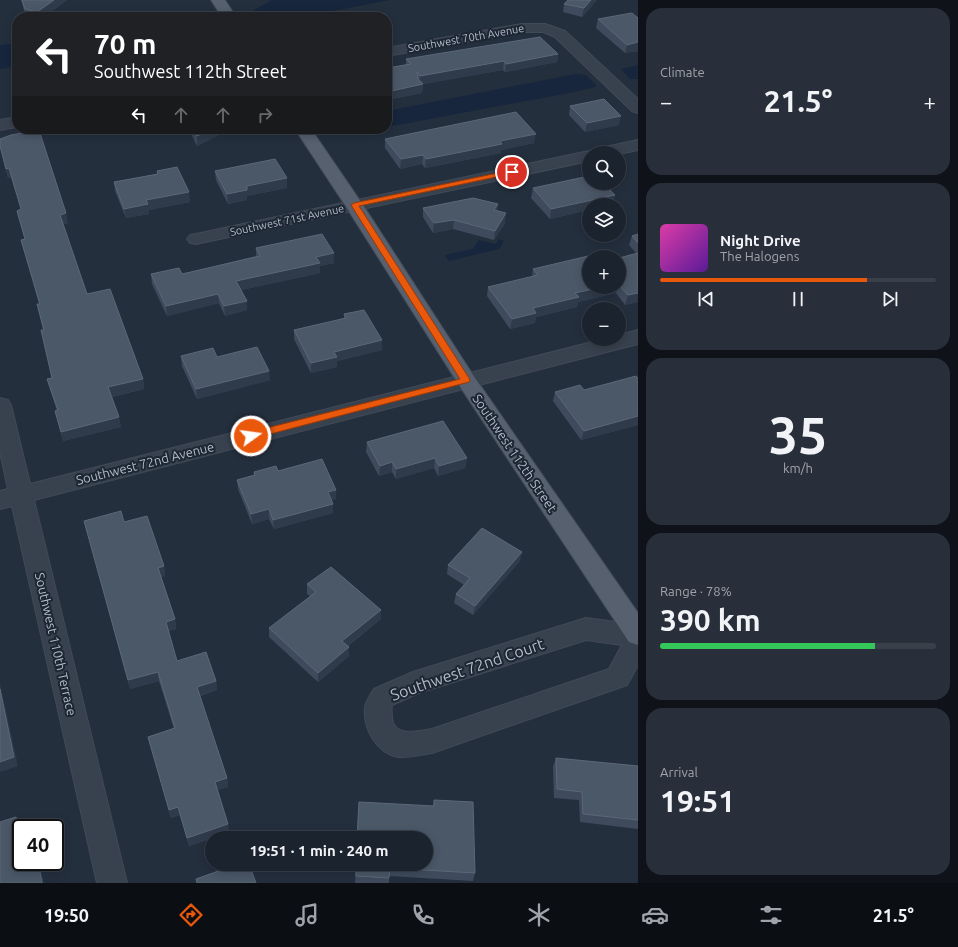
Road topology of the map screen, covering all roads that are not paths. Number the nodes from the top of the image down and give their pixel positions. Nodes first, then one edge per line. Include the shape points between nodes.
1 (218, 0) edge
2 (226, 12) edge
3 (392, 51) edge
4 (638, 108) edge
5 (12, 123) edge
6 (0, 125) edge
7 (306, 134) edge
8 (638, 146) edge
9 (626, 148) edge
10 (582, 157) edge
11 (354, 205) junction
12 (196, 239) dead end
13 (638, 337) edge
14 (466, 380) junction
15 (0, 406) edge
16 (11, 497) edge
17 (638, 635) edge
18 (638, 640) edge
19 (112, 883) edge

1 - 2 main road
3 - 4 street, Southwest 70th Avenue via 522,28 545,28 560,34
5 - 6 street
7 - 11 main road, Southwest 112th Street
8 - 9 street
10 - 11 street, Southwest 71st Avenue
11 - 12 street, Southwest 71st Avenue
11 - 14 main road, Southwest 112th Street
13 - 14 street, Southwest 72nd Avenue
14 - 16 street, Southwest 72nd Avenue
14 - 17 main road, Southwest 112th Street
15 - 16 street, Southwest 110th Terrace
16 - 19 street, Southwest 110th Terrace
17 - 18 street, Southwest 72nd Court via 586,629 413,684 383,697 378,707 378,721 385,736 398,744 432,741 618,677

